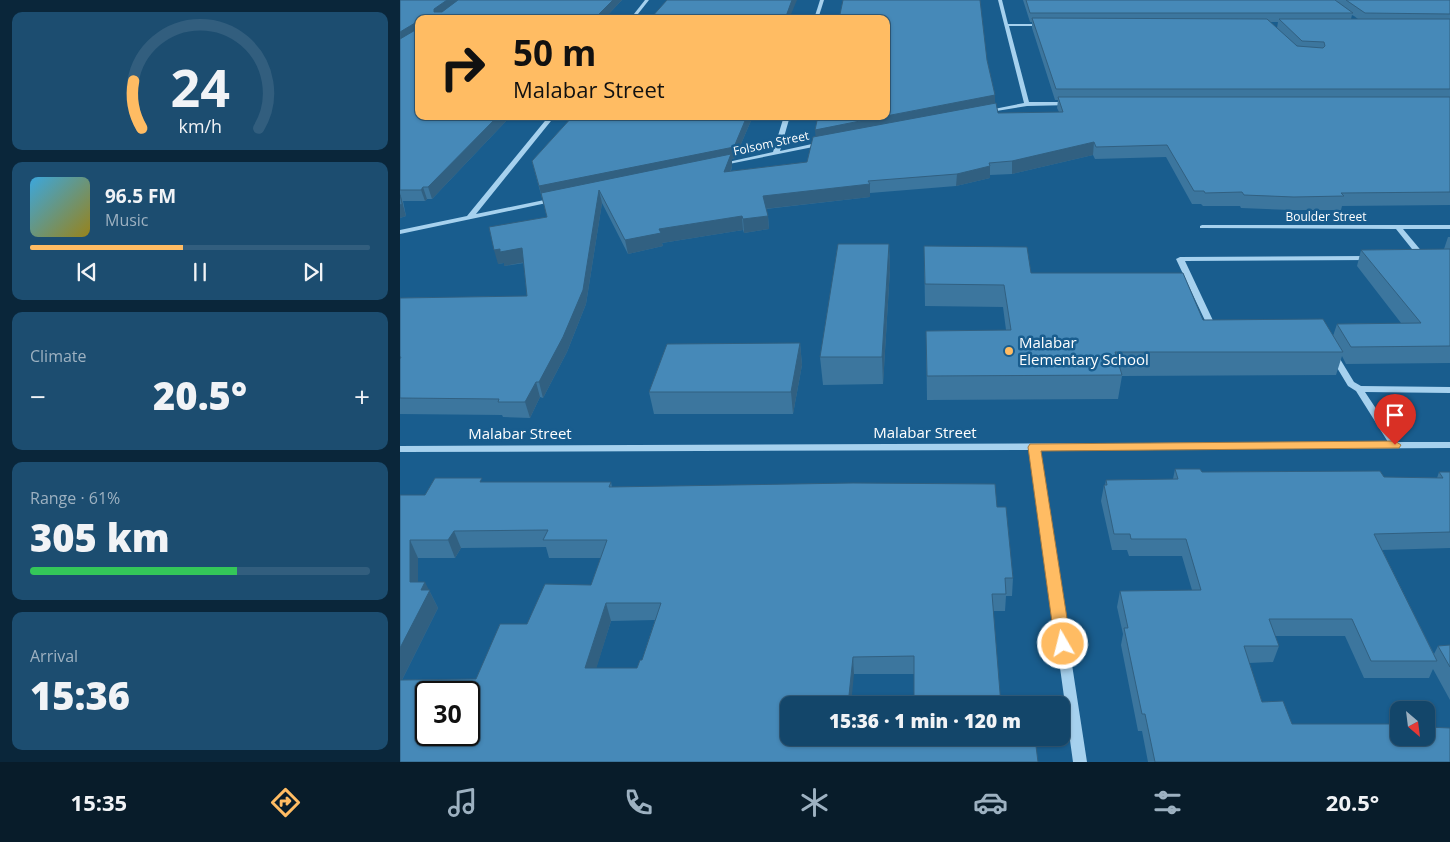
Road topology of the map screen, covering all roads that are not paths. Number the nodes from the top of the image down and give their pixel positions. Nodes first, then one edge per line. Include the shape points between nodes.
1 (647, 0) edge
2 (822, 0) edge
3 (1000, 0) edge
4 (635, 15) edge
5 (817, 15) edge
6 (1006, 25) junction
7 (1045, 26) edge
8 (1027, 104) junction
9 (1076, 104) edge
10 (979, 113) edge
11 (549, 120) edge
12 (786, 120) edge
13 (824, 144) edge
14 (776, 153) junction
15 (718, 165) edge
16 (565, 198) edge
17 (468, 218) junction
18 (1202, 227) dead end
19 (1398, 227) junction
20 (1450, 227) edge
21 (400, 232) edge
22 (1382, 258) edge
23 (1411, 258) edge
24 (1221, 333) edge
25 (1328, 347) edge
26 (1359, 389) junction
27 (1450, 390) edge
28 (1395, 445) junction
29 (1450, 445) edge
30 (1034, 447) junction
31 (400, 449) edge
32 (1080, 762) edge

1 - 4 street
2 - 5 street
3 - 6 street
6 - 7 street
6 - 8 street
8 - 9 street
8 - 10 street
11 - 17 street
12 - 14 street
13 - 14 street, Folsom Street
14 - 15 street, Folsom Street
16 - 17 street
17 - 21 street
18 - 19 street, Boulder Street
19 - 20 street, Boulder Street
19 - 23 street via 1420,254
22 - 24 street via 1180,259 1215,333
25 - 26 street via 1351,384
26 - 27 street
26 - 28 street
28 - 29 street, Malabar Street
28 - 30 street, Malabar Street
30 - 31 street, Malabar Street
30 - 32 street

